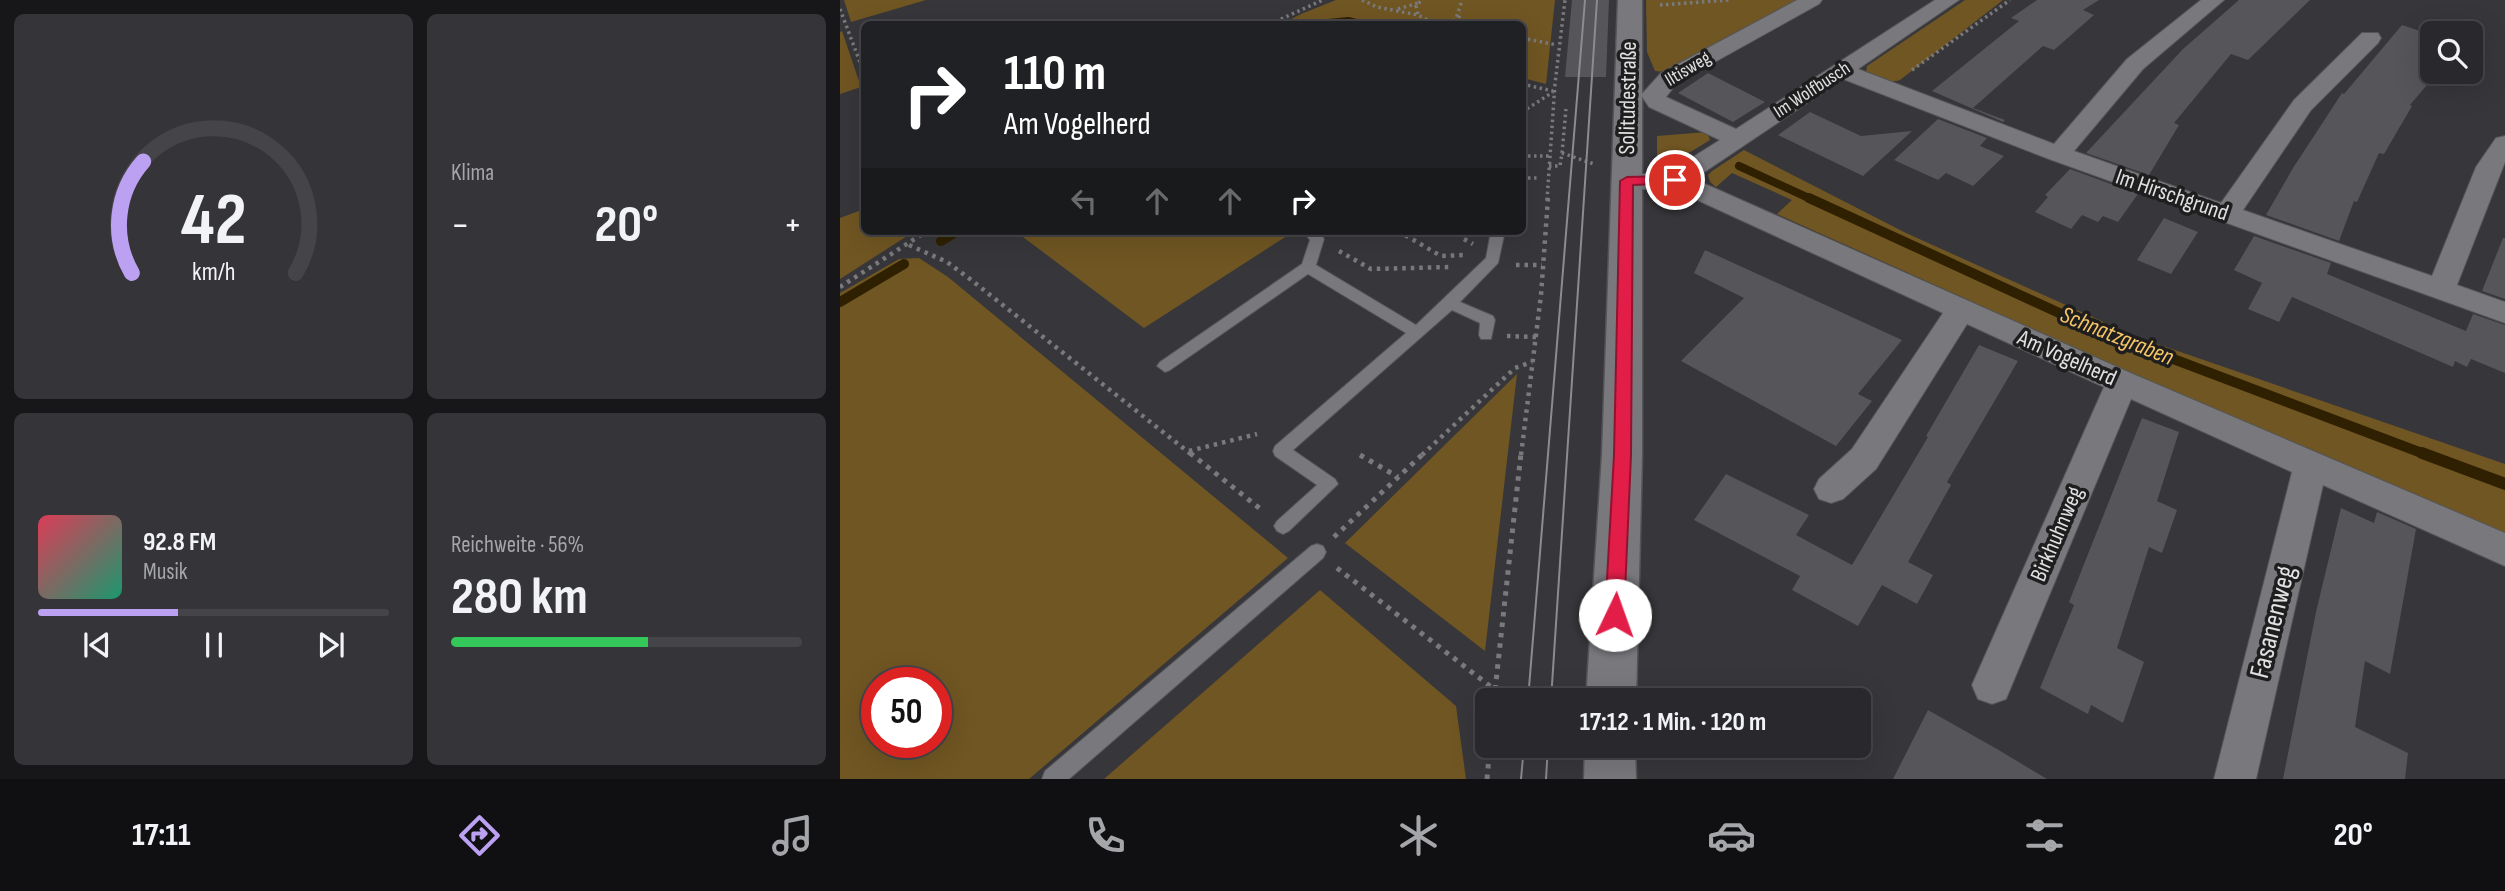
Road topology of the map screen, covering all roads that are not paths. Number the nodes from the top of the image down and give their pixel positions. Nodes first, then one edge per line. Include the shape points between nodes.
1 (1630, 0) edge
2 (1812, 0) edge
3 (1949, 0) edge
4 (2214, 0) edge
5 (2370, 38) dead end
6 (1842, 71) junction
7 (1738, 139) junction
8 (2505, 143) edge
9 (2058, 154) junction
10 (1675, 180) junction
11 (1627, 181) junction
12 (2227, 214) junction
13 (1313, 235) edge
14 (1497, 235) edge
15 (1308, 267) junction
16 (2441, 289) junction
17 (1450, 303) junction
18 (1961, 310) junction
19 (2505, 313) edge
20 (1418, 332) junction
21 (1486, 335) dead end
22 (1165, 366) dead end
23 (2122, 383) junction
24 (2311, 465) junction
25 (1831, 489) dead end
26 (1283, 526) road end
27 (2505, 550) edge
28 (1317, 552) road end
29 (1992, 685) dead end
30 (1611, 688) edge
31 (1610, 758) edge
32 (1053, 779) edge
33 (1610, 779) edge
34 (2235, 779) edge

1 - 11 main road, Solitudestraße
2 - 7 street, Iltisweg via 1660,85 1653,96 1657,102
3 - 6 street, Im Wolfbusch
4 - 9 street via 2135,64
5 - 12 street via 2302,105
6 - 7 street, Im Wolfbusch
6 - 9 street, Im Hirschgrund
7 - 10 street, Im Wolfbusch
8 - 16 street via 2488,167
9 - 12 street, Im Hirschgrund
10 - 11 street, Am Vogelherd
10 - 18 street, Am Vogelherd
11 - 30 main road, Solitudestraße
12 - 16 street, Im Hirschgrund
13 - 15 lane
14 - 17 lane via 1492,260
15 - 20 lane
15 - 22 lane
16 - 19 street, Im Hirschgrund
17 - 20 lane
17 - 21 lane via 1488,320
18 - 23 street, Am Vogelherd
18 - 25 street via 1864,458
20 - 26 lane via 1281,451 1329,484
23 - 24 street, Am Vogelherd
23 - 29 street, Birkhuhnweg
24 - 27 street, Am Vogelherd
24 - 34 street, Fasanenweg
28 - 32 lane
31 - 33 main road

